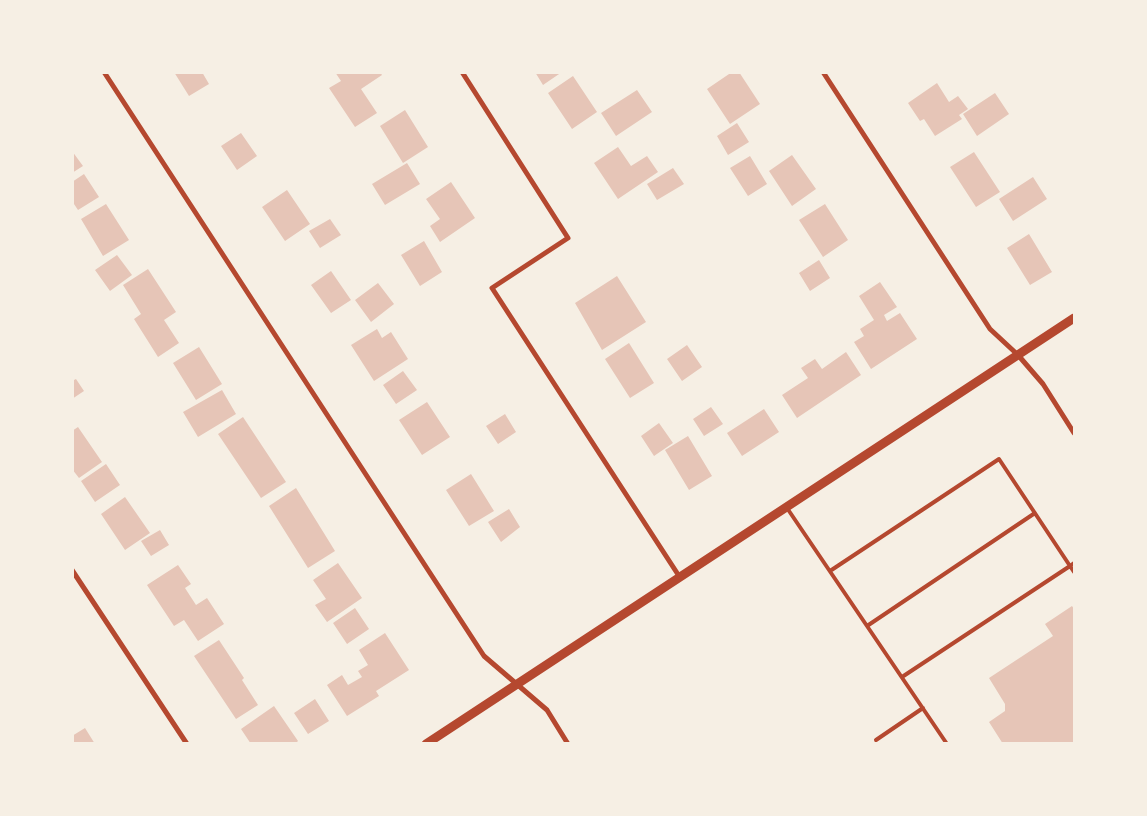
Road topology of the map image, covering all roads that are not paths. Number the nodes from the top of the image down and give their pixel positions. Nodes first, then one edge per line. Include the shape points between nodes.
1 (104, 72) edge
2 (462, 72) edge
3 (823, 72) edge
4 (1074, 318) edge
5 (1018, 354) junction
6 (1074, 433) edge
7 (786, 506) junction
8 (1035, 513) junction
9 (1074, 563) edge
10 (1070, 566) junction
11 (72, 570) edge
12 (830, 571) junction
13 (1074, 572) edge
14 (679, 576) junction
15 (867, 626) junction
16 (902, 677) junction
17 (516, 685) junction
18 (923, 708) junction
19 (876, 740) dead end
20 (187, 744) edge
21 (426, 744) edge
22 (568, 744) edge
23 (947, 744) edge

1 - 17 street via 484,656
2 - 14 street via 568,238 492,288
3 - 5 street via 990,329
4 - 5 street
5 - 6 street via 1043,384
5 - 7 street
7 - 12 lane
7 - 14 street
8 - 10 lane
8 - 12 lane via 999,459
8 - 15 lane
9 - 10 lane
10 - 13 lane
10 - 16 lane
11 - 20 street
12 - 15 lane
14 - 17 street
15 - 16 lane
16 - 18 lane
17 - 21 street
17 - 22 street via 547,710
18 - 19 lane
18 - 23 lane

